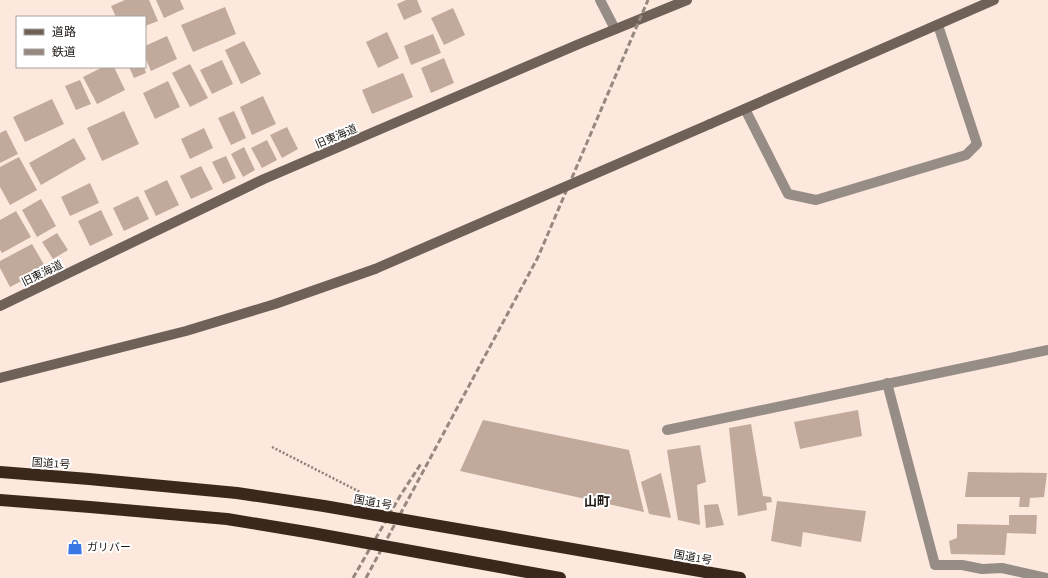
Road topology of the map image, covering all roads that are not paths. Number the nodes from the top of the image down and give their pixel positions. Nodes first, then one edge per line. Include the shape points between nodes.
1 (600, 0) edge
2 (687, 0) edge
3 (994, 0) edge
4 (938, 24) junction
5 (615, 29) junction
6 (745, 109) junction
7 (0, 306) edge
8 (1048, 350) edge
9 (0, 378) edge
10 (887, 383) junction
11 (667, 430) dead end
12 (0, 472) edge
13 (0, 500) edge
14 (981, 574) edge
15 (560, 578) edge
16 (740, 578) edge
17 (1046, 578) edge

1 - 5 street
2 - 5 street, 旧東海道
3 - 4 street
4 - 6 street
4 - 6 street via 976,144 966,155 816,200 788,194
5 - 7 street, 旧東海道 via 264,179
6 - 9 street, bridge via 375,269 275,304 186,331
8 - 10 street
10 - 11 street
10 - 14 street via 936,565 962,565
12 - 16 highway, 国道1号, bridge via 89,478 324,506
13 - 15 highway, bridge via 227,519
14 - 17 street via 1002,568

